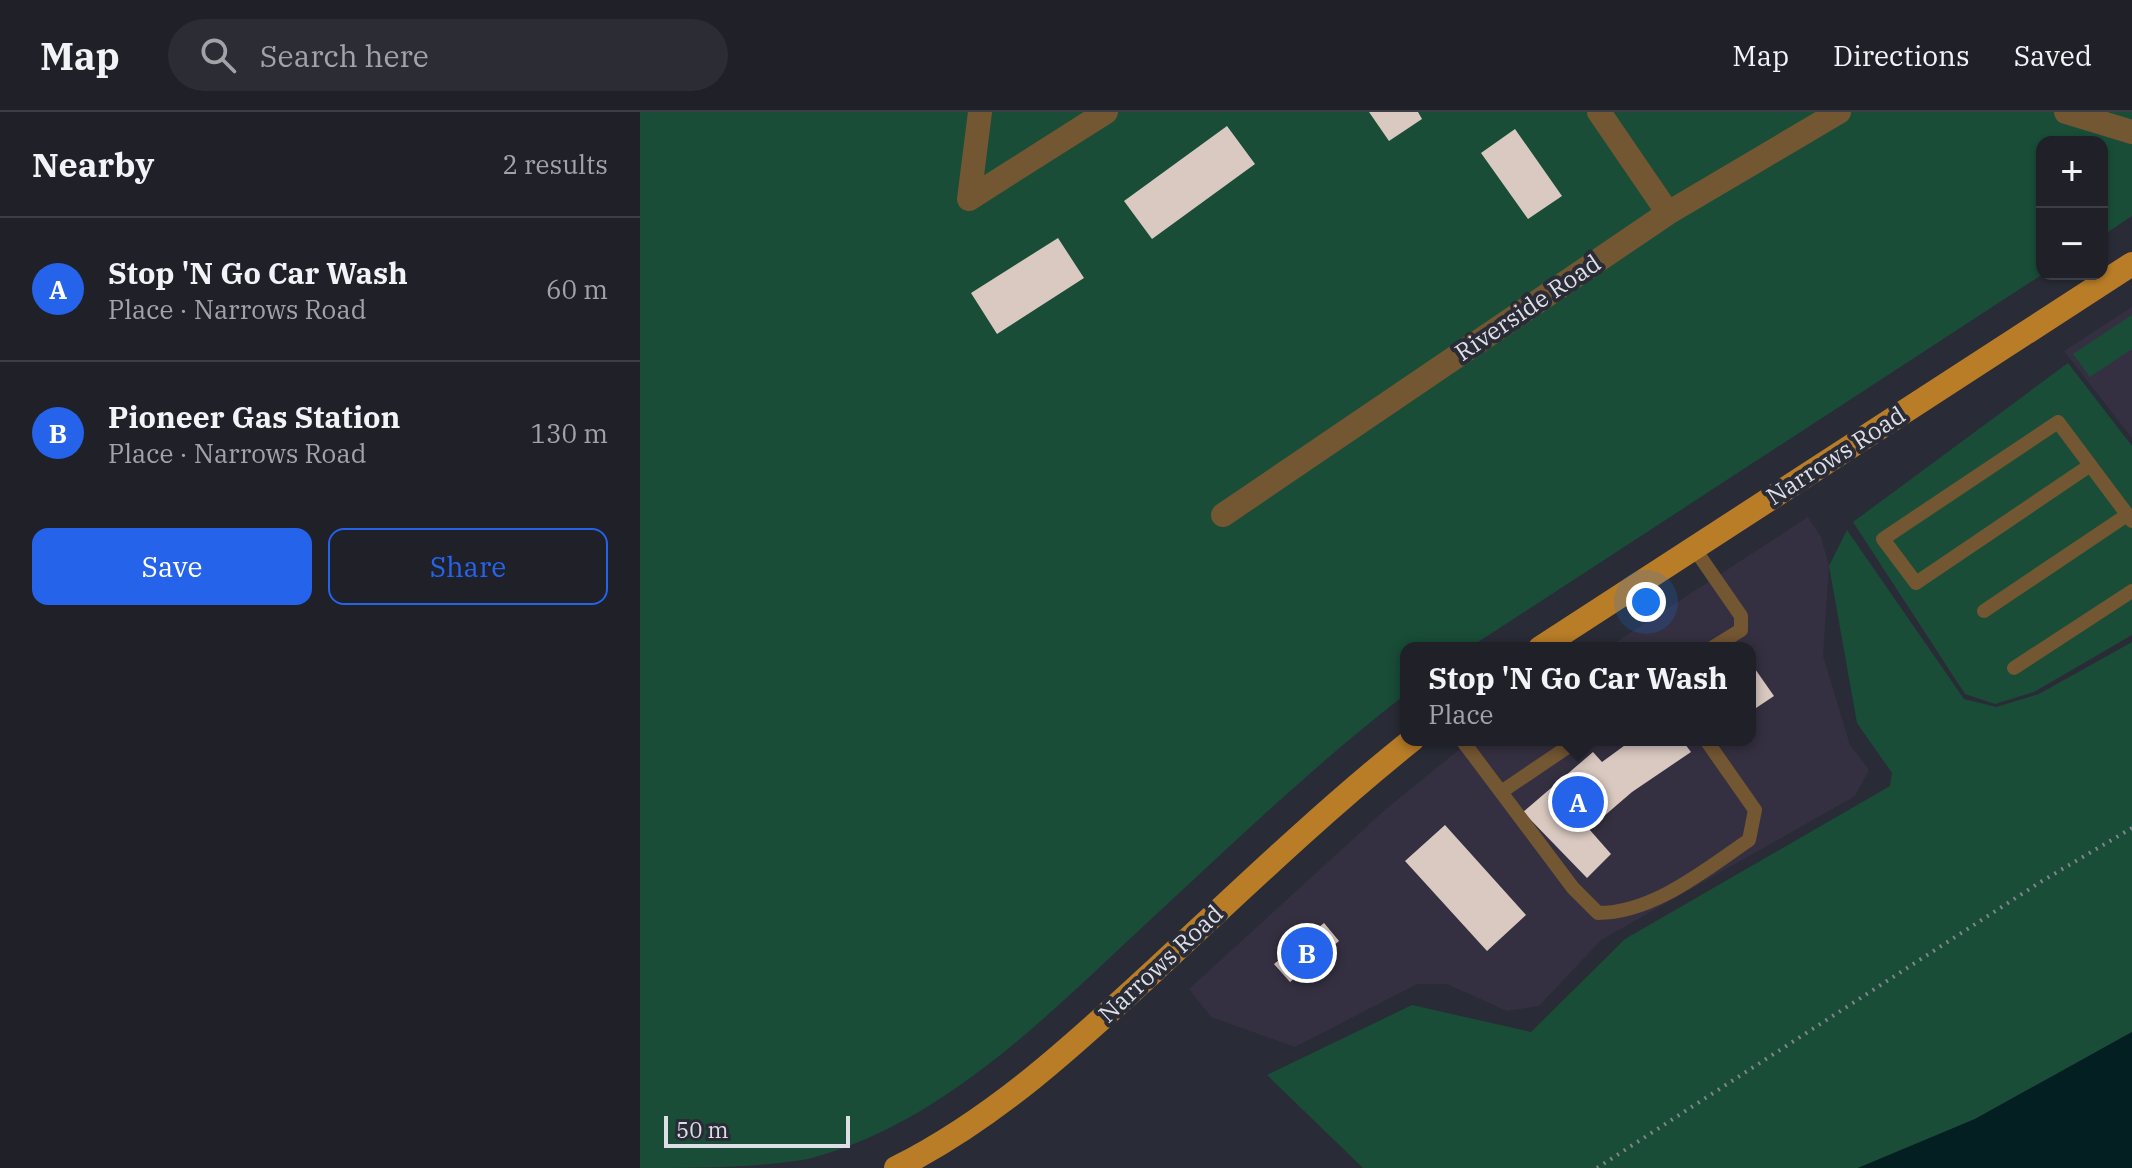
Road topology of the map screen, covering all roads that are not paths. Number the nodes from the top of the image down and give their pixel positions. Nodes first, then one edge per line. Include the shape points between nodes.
1 (980, 112) edge
2 (1106, 112) edge
3 (1599, 112) edge
4 (1839, 112) edge
5 (2066, 112) edge
6 (2132, 132) edge
7 (1668, 213) junction
8 (2132, 264) edge
9 (2089, 466) junction
10 (1223, 515) dead end
11 (2129, 518) edge
12 (1694, 548) junction
13 (2132, 591) edge
14 (1984, 611) dead end
15 (1549, 642) edge
16 (1722, 642) edge
17 (2014, 668) dead end
18 (1405, 746) edge
19 (1466, 746) edge
20 (1569, 746) edge
21 (1710, 746) edge
22 (1501, 792) junction
23 (896, 1168) edge

1 - 2 street via 969,199
3 - 7 street
4 - 7 street, Riverside Road
5 - 6 street
7 - 10 street, Riverside Road
8 - 12 main road, Narrows Road
9 - 9 lane via 2058,422 1883,539 1916,583
9 - 11 lane
11 - 14 lane
12 - 15 main road, Narrows Road
12 - 16 lane via 1741,616 1741,630
13 - 17 lane
18 - 23 main road, Narrows Road via 1054,1061 975,1122
19 - 22 lane
20 - 22 lane
21 - 22 lane via 1755,810 1749,840 1681,885 1620,913 1598,913 1573,888

